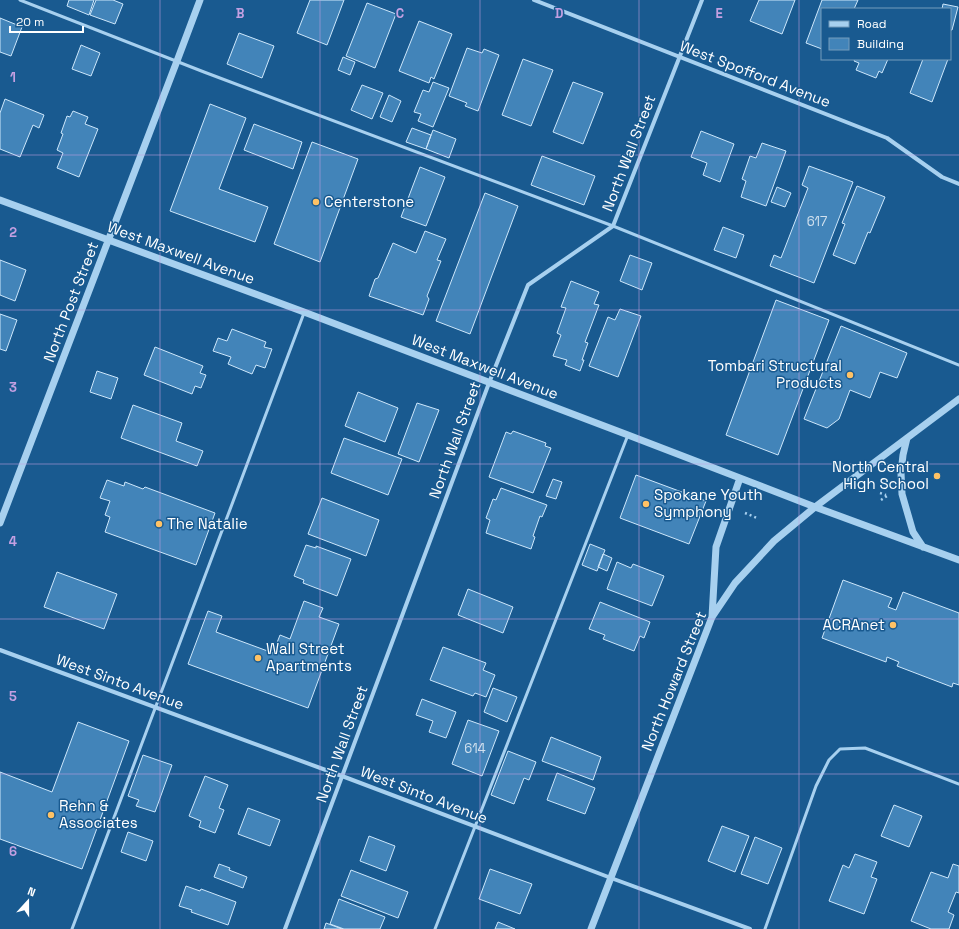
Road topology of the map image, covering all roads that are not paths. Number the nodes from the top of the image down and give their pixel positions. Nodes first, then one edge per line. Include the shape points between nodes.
1 (20, 0) edge
2 (200, 0) edge
3 (534, 0) edge
4 (702, 0) edge
5 (680, 57) junction
6 (177, 61) junction
7 (959, 184) edge
8 (0, 200) edge
9 (613, 226) junction
10 (108, 241) junction
11 (304, 312) junction
12 (959, 365) edge
13 (489, 382) junction
14 (959, 400) edge
15 (628, 435) junction
16 (907, 438) junction
17 (740, 478) junction
18 (815, 507) junction
19 (0, 523) edge
20 (923, 547) junction
21 (959, 560) edge
22 (712, 617) junction
23 (0, 650) edge
24 (156, 708) junction
25 (342, 776) junction
26 (959, 784) edge
27 (475, 827) junction
28 (611, 878) junction
29 (72, 929) edge
30 (285, 929) edge
31 (435, 929) edge
32 (592, 929) edge
33 (750, 929) edge
34 (765, 929) edge

1 - 6 lane
2 - 6 street, North Post Street
3 - 5 street, West Spofford Avenue
4 - 5 street, North Wall Street
5 - 7 street, West Spofford Avenue via 887,138 942,177
5 - 9 street, North Wall Street
6 - 9 lane
6 - 10 street, North Post Street
8 - 10 street, West Maxwell Avenue
9 - 12 lane
9 - 13 street, North Wall Street via 528,285
10 - 11 street, West Maxwell Avenue
10 - 19 street, North Post Street
11 - 13 street, West Maxwell Avenue
11 - 24 lane
13 - 15 street, West Maxwell Avenue
13 - 25 street, North Wall Street
14 - 16 street, North Howard Street
15 - 17 street, West Maxwell Avenue
15 - 27 lane
16 - 18 street, North Howard Street
16 - 20 street via 901,473 902,494 913,532
17 - 18 street, West Maxwell Avenue
17 - 22 street via 716,546
18 - 20 street, West Maxwell Avenue
18 - 22 street, North Howard Street via 774,541 735,583
20 - 21 street, West Maxwell Avenue
22 - 28 street, North Howard Street
23 - 24 street, West Sinto Avenue
24 - 25 street, West Sinto Avenue
24 - 29 lane
25 - 27 street, West Sinto Avenue
25 - 30 street, North Wall Street
26 - 34 lane via 865,748 840,749 829,760 816,786
27 - 28 street, West Sinto Avenue
27 - 31 lane
28 - 32 street, North Howard Street
28 - 33 street, West Sinto Avenue

